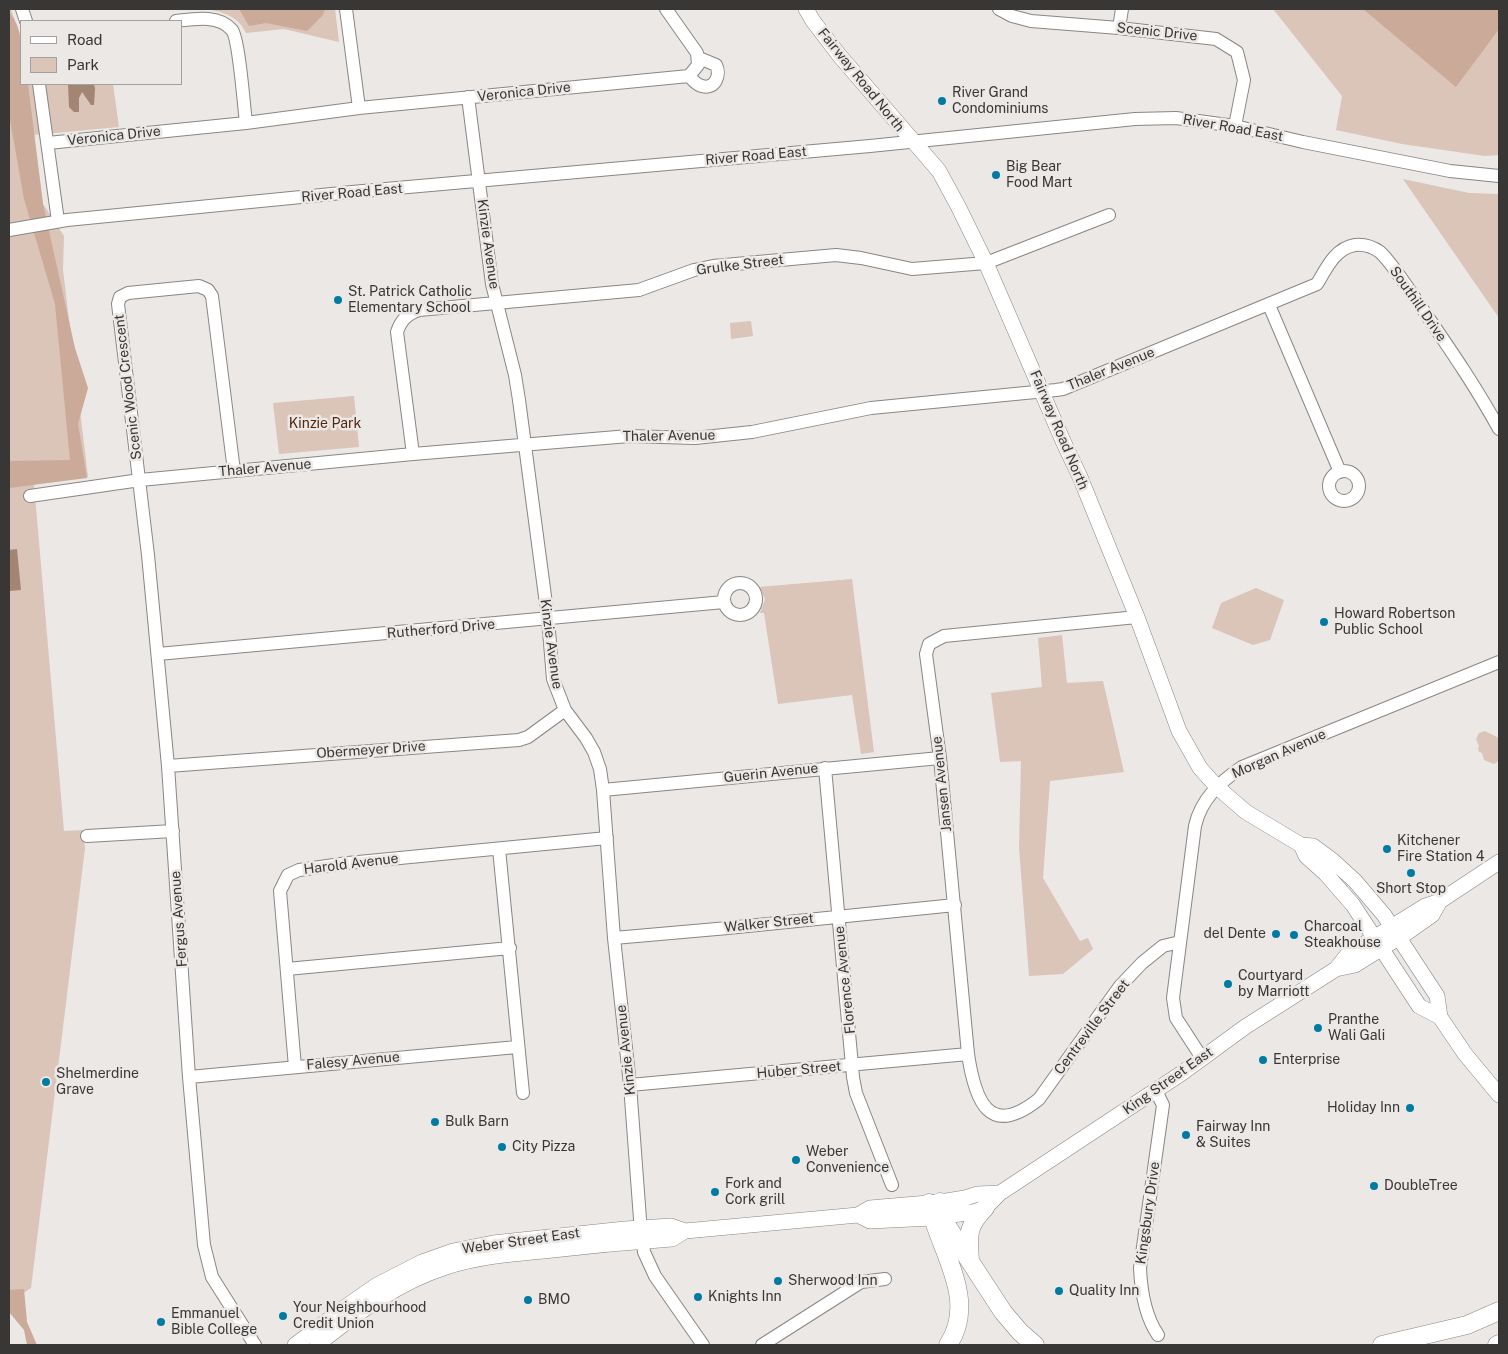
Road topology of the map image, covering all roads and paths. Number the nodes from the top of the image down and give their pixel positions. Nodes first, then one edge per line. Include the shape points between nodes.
1 (346, 9) edge
2 (666, 9) edge
3 (806, 9) edge
4 (1000, 9) edge
5 (1122, 9) edge
6 (182, 20) edge
7 (1119, 28) junction
8 (699, 58) junction
9 (689, 76) junction
10 (39, 85) edge
11 (468, 97) junction
12 (359, 108) junction
13 (246, 123) junction
14 (1235, 126) junction
15 (912, 142) junction
16 (48, 143) junction
17 (1499, 176) edge
18 (479, 181) junction
19 (1109, 215) dead end
20 (58, 221) junction
21 (9, 230) edge
22 (986, 263) junction
23 (1317, 284) joint
24 (496, 303) junction
25 (1269, 305) junction
26 (1042, 392) junction
27 (1499, 429) edge
28 (526, 445) junction
29 (412, 454) junction
30 (234, 471) junction
31 (1340, 472) dead end
32 (140, 480) junction
33 (30, 496) dead end
34 (724, 602) dead end
35 (1136, 616) junction
36 (548, 619) junction
37 (158, 654) junction
38 (1499, 662) edge
39 (565, 710) junction
40 (940, 758) junction
41 (168, 766) junction
42 (825, 768) junction
43 (1217, 787) junction
44 (603, 790) junction
45 (173, 831) junction
46 (86, 836) dead end
47 (607, 838) junction
48 (1301, 845) junction
49 (499, 849) junction
50 (1499, 862) edge
51 (955, 905) junction
52 (838, 916) junction
53 (1396, 933) junction
54 (614, 938) junction
55 (1180, 942) junction
56 (1379, 943) junction
57 (510, 948) junction
58 (287, 969) junction
59 (1440, 1017) junction
60 (517, 1047) junction
61 (968, 1054) junction
62 (1202, 1058) junction
63 (853, 1065) junction
64 (295, 1066) junction
65 (189, 1076) junction
66 (630, 1085) junction
67 (1156, 1090) junction
68 (523, 1093) dead end
69 (1499, 1095) edge
70 (1006, 1116) joint
71 (892, 1185) dead end
72 (1000, 1194) junction
73 (985, 1208) junction
74 (936, 1209) junction
75 (642, 1235) junction
76 (970, 1260) junction
77 (885, 1279) dead end
78 (1499, 1311) edge
79 (1158, 1335) dead end
80 (255, 1345) edge
81 (295, 1345) edge
82 (317, 1345) edge
83 (702, 1345) edge
84 (762, 1345) edge
85 (948, 1345) edge
86 (1035, 1345) edge
87 (1382, 1345) edge

1 - 12 street
2 - 8 street, Veronica Drive
3 - 15 main road, Fairway Road North via 839,55
4 - 7 street, Scenic Drive via 1032,22
5 - 7 street
6 - 13 street via 206,18 232,29 237,44
7 - 14 street, Scenic Drive via 1216,39 1237,52 1244,80
8 - 9 street
8 - 9 street, Veronica Drive via 716,65 717,79 703,87
9 - 11 street, Veronica Drive
10 - 16 street
11 - 12 street, Veronica Drive
11 - 18 street, Kinzie Avenue
12 - 13 street, Veronica Drive
13 - 16 street, Veronica Drive
14 - 15 street, River Road East via 1176,118 1135,118
14 - 17 street, River Road East via 1450,171
15 - 18 street, River Road East
15 - 22 main road, Fairway Road North via 939,172
16 - 20 street
18 - 20 street, River Road East
18 - 24 street, Kinzie Avenue
19 - 22 street, Grulke Street
20 - 21 street, River Road East
22 - 24 street, Grulke Street via 912,269 836,255 713,266 639,290
22 - 26 main road, Fairway Road North
23 - 25 street, Thaler Avenue
23 - 27 street, Southill Drive via 1333,259 1348,247 1367,246 1381,253 1405,283
24 - 28 street, Kinzie Avenue via 515,375
24 - 29 street, Grulke Street via 419,310 411,312 400,324 397,340
25 - 26 street, Thaler Avenue via 1063,389
25 - 31 street
26 - 28 street, Thaler Avenue via 871,408 752,432 696,438 629,436
26 - 35 main road, Fairway Road North
28 - 29 street, Thaler Avenue
28 - 36 street, Kinzie Avenue
29 - 30 street, Thaler Avenue
30 - 32 street, Thaler Avenue
30 - 32 street, Scenic Wood Crescent via 212,296 199,286 128,293 120,297 118,304
32 - 33 street, Thaler Avenue
32 - 37 street, Fergus Avenue
34 - 36 street, Rutherford Drive
35 - 40 street, Jansen Avenue via 944,636 929,644 926,654
35 - 43 main road, Fairway Road North via 1179,732 1200,768
36 - 37 street, Rutherford Drive
36 - 39 street, Kinzie Avenue via 553,679
37 - 41 street, Fergus Avenue
38 - 43 street, Morgan Avenue via 1242,767
39 - 41 street, Obermeyer Drive via 519,740
39 - 44 street, Kinzie Avenue via 594,752
40 - 42 street, Guerin Avenue
40 - 51 street, Jansen Avenue
41 - 45 street, Fergus Avenue
42 - 44 street, Guerin Avenue
42 - 52 street, Florence Avenue
43 - 48 main road, Fairway Road North via 1246,812
43 - 55 street, Morgan Avenue via 1198,813
44 - 47 street, Kinzie Avenue
45 - 46 street
45 - 65 street, Fergus Avenue
47 - 49 street, Harold Avenue
47 - 54 street, Kinzie Avenue
48 - 53 main road, Fairway Road North via 1313,846 1344,871 1370,897
48 - 56 main road, Fairway Road North via 1306,856 1348,899
49 - 57 street
49 - 58 street, Harold Avenue via 348,863 298,870 288,875 280,891
50 - 53 main road, King Street East via 1440,901 1432,915
51 - 52 street, Walker Street
51 - 61 street, Jansen Avenue
52 - 54 street, Walker Street
52 - 63 street, Florence Avenue
53 - 56 main road, King Street East
53 - 59 main road, Fairway Road North via 1437,996
54 - 66 street, Kinzie Avenue
55 - 62 street, Morgan Avenue via 1174,1009 1176,1018
55 - 70 street, Centreville Street via 1163,946 1142,963 1120,986 1039,1099
56 - 59 main road, Fairway Road North via 1419,1006
56 - 62 main road, King Street East via 1354,965 1336,969
57 - 58 street
57 - 60 street
58 - 64 street, Harold Avenue
59 - 69 main road
60 - 64 street, Falesy Avenue
60 - 68 street
61 - 63 street, Huber Street
61 - 70 street, Jansen Avenue via 978,1097 991,1112
62 - 67 main road, King Street East
63 - 66 street, Huber Street
63 - 71 street, Florence Avenue via 856,1093
64 - 65 street, Falesy Avenue
65 - 80 street, Fergus Avenue via 204,1245 212,1277
66 - 75 street, Kinzie Avenue
67 - 72 main road, King Street East
67 - 79 street, Kingsbury Drive via 1163,1105 1140,1268 1150,1324
72 - 73 main road, King Street East
72 - 74 main road via 978,1194
73 - 74 main road, King Street East via 963,1214
73 - 76 highway via 970,1227
74 - 75 main road, Weber Street East via 870,1208 858,1215 684,1231 671,1226
74 - 76 highway
74 - 85 highway via 960,1299 957,1329
75 - 81 main road, Weber Street East via 493,1243 436,1256 377,1285
75 - 82 main road, Weber Street East via 494,1256 446,1267 408,1282
75 - 83 street, Kinzie Avenue via 647,1260 655,1276
76 - 86 highway via 1013,1324
77 - 84 street via 861,1282
78 - 87 highway via 1467,1325

